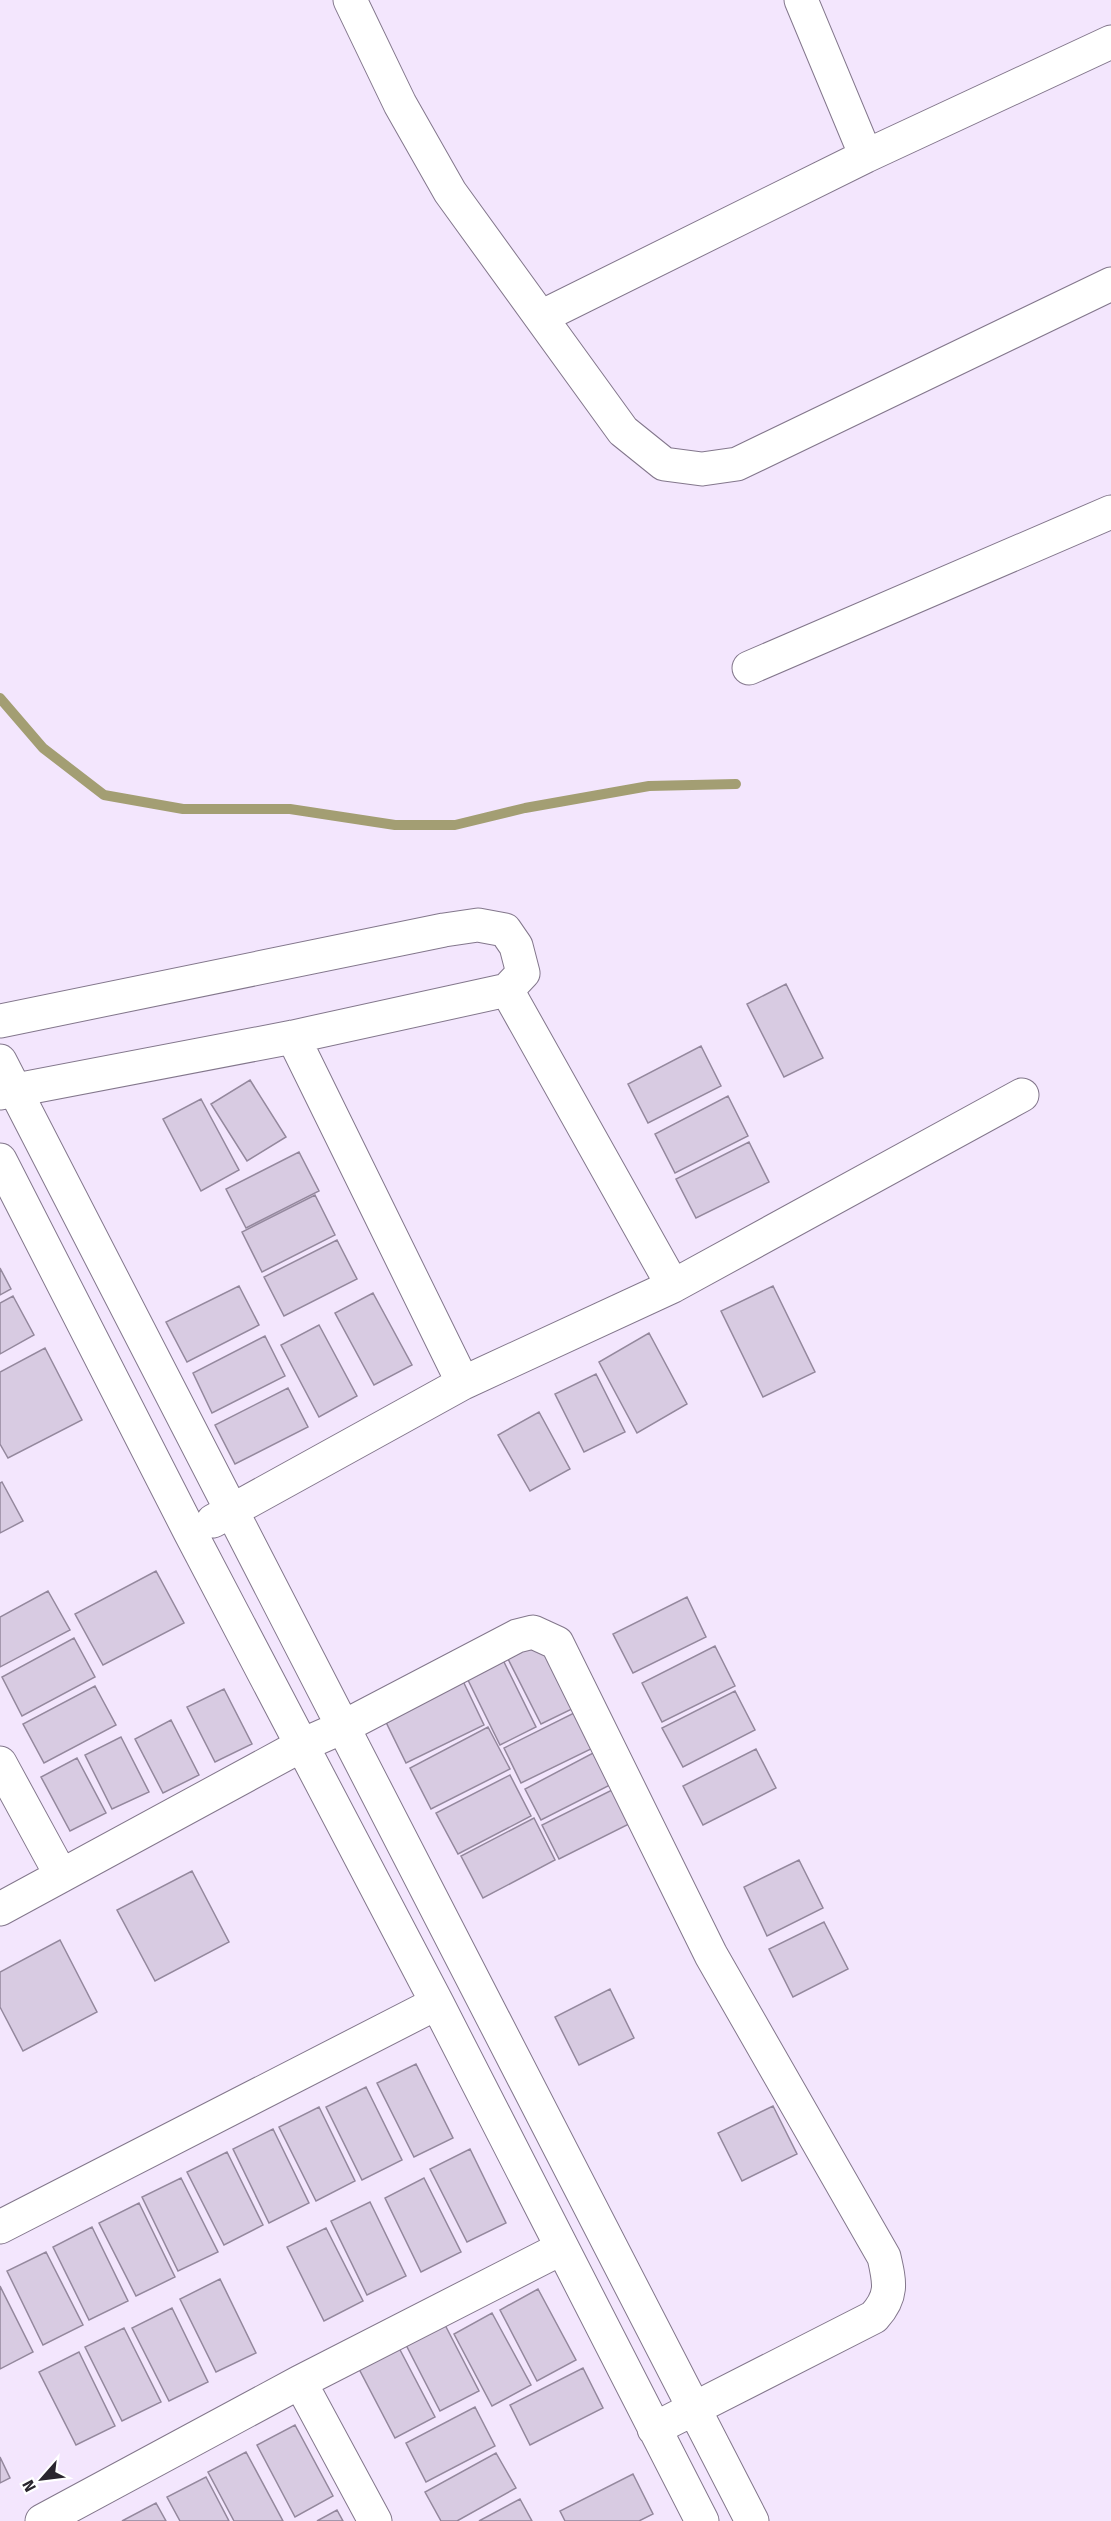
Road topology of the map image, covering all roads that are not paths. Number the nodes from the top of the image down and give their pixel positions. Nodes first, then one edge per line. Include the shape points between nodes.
1 (350, 0) edge
2 (801, 0) edge
3 (1111, 42) edge
4 (866, 156) junction
5 (1111, 284) edge
6 (541, 317) junction
7 (1111, 512) edge
8 (749, 668) dead end
9 (507, 990) junction
10 (0, 1021) edge
11 (293, 1037) junction
12 (0, 1061) edge
13 (8, 1091) edge
14 (1022, 1095) dead end
15 (0, 1160) edge
16 (673, 1286) junction
17 (463, 1383) junction
18 (232, 1513) junction
19 (190, 1532) junction
20 (343, 1728) junction
21 (302, 1745) junction
22 (0, 1763) edge
23 (61, 1875) junction
24 (0, 1909) edge
25 (437, 2003) junction
26 (0, 2228) edge
27 (562, 2248) junction
28 (300, 2382) junction
29 (694, 2409) junction
30 (654, 2429) junction
31 (42, 2521) edge
32 (375, 2521) edge
33 (702, 2521) edge
34 (752, 2521) edge

1 - 6 street via 400,105 450,192
2 - 4 street
3 - 4 street
4 - 6 street
5 - 6 street via 736,464 702,469 664,464 623,431
7 - 8 street
9 - 10 street via 523,973 516,946 506,930 478,925
9 - 11 street
9 - 16 street
11 - 13 street
11 - 17 street
12 - 13 street
13 - 18 street
14 - 16 street
15 - 19 street
16 - 17 street
17 - 18 street
18 - 19 street
18 - 20 street
19 - 21 street
20 - 21 street
20 - 29 street
20 - 29 street via 517,1636 533,1632 557,1643 711,1955 884,2257 890,2282 886,2304 874,2317
21 - 23 street
21 - 25 street
22 - 23 street
23 - 24 street
25 - 26 street
25 - 27 street
27 - 28 street
27 - 30 street
28 - 31 street
28 - 32 street
29 - 30 street
29 - 34 street
30 - 33 street

